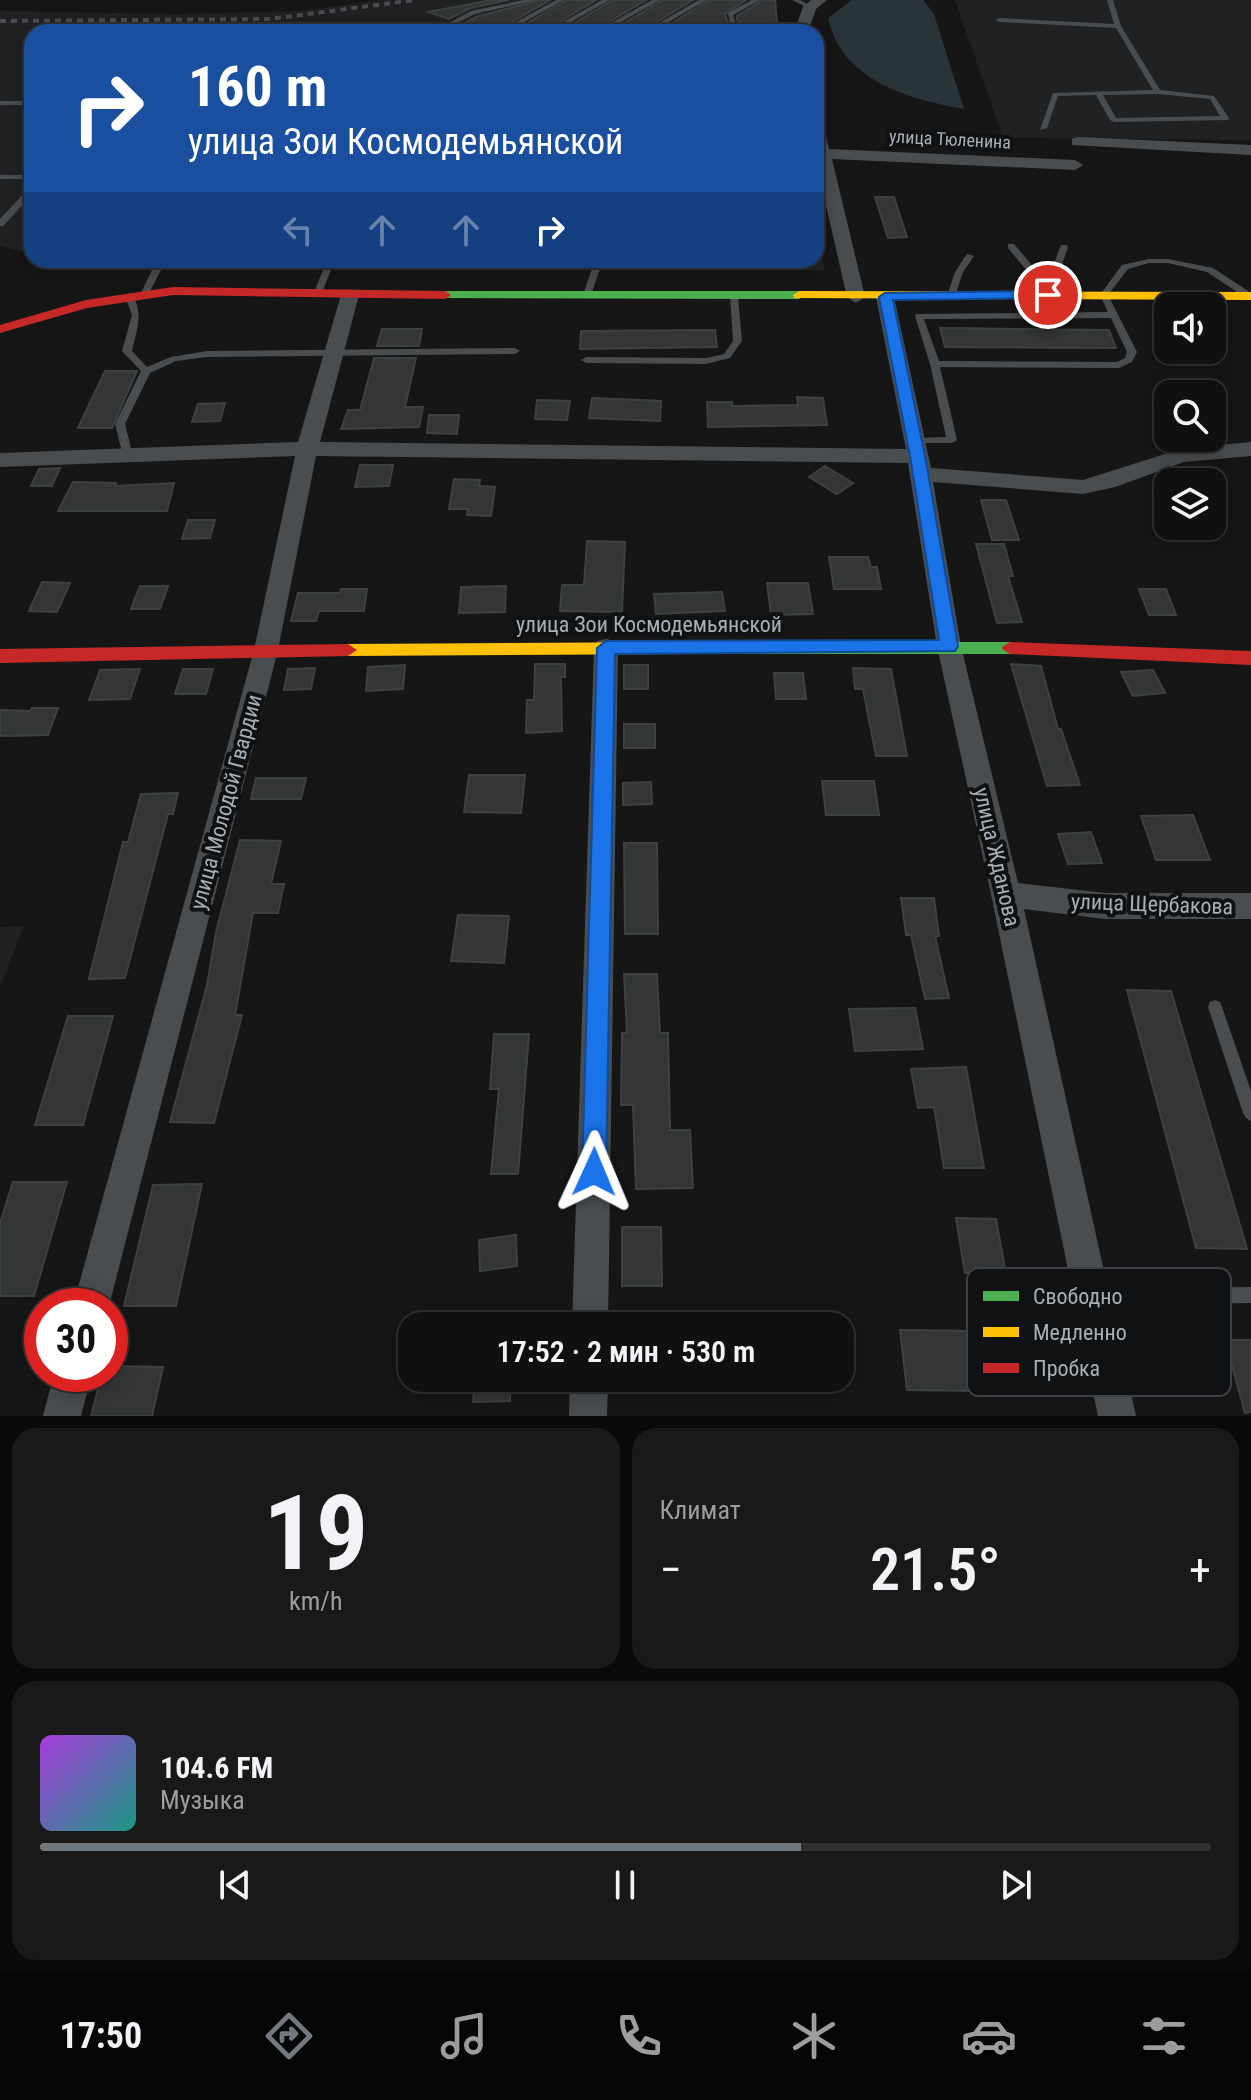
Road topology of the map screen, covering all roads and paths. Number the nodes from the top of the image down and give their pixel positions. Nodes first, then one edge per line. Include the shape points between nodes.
1 (533, 0) edge
2 (561, 0) edge
3 (607, 0) edge
4 (657, 0) edge
5 (704, 0) edge
6 (757, 0) edge
7 (795, 0) edge
8 (1110, 0) edge
9 (815, 4) edge
10 (999, 20) dead end
11 (450, 24) edge
12 (516, 24) edge
13 (563, 24) edge
14 (613, 24) edge
15 (660, 24) edge
16 (735, 24) edge
17 (805, 24) edge
18 (1118, 26) junction
19 (1158, 92) junction
20 (1098, 93) junction
21 (0, 103) edge
22 (24, 103) edge
23 (1043, 128) dead end
24 (1078, 142) dead end
25 (1251, 150) edge
26 (824, 154) edge
27 (824, 162) edge
28 (1075, 165) dead end
29 (0, 177) edge
30 (24, 177) edge
31 (24, 198) edge
32 (0, 224) edge
33 (1011, 246) dead end
34 (1064, 247) dead end
35 (970, 256) dead end
36 (328, 268) edge
37 (596, 268) edge
38 (157, 269) edge
39 (1045, 288) junction
40 (137, 294) junction
41 (317, 295) junction
42 (350, 295) junction
43 (587, 295) junction
44 (1104, 295) junction
45 (951, 296) junction
46 (1250, 296) edge
47 (734, 297) junction
48 (856, 297) junction
49 (885, 297) junction
50 (1115, 315) junction
51 (0, 329) edge
52 (515, 351) dead end
53 (334, 354) junction
54 (586, 360) dead end
55 (935, 364) junction
56 (146, 371) junction
57 (307, 449) junction
58 (1251, 449) edge
59 (128, 456) junction
60 (917, 457) junction
61 (0, 460) edge
62 (949, 646) junction
63 (606, 648) junction
64 (266, 650) junction
65 (0, 656) edge
66 (1251, 658) edge
67 (1006, 894) junction
68 (1251, 906) edge
69 (1215, 1007) dead end
70 (1251, 1113) edge
71 (1083, 1268) edge
72 (96, 1288) edge
73 (1231, 1295) edge
74 (1251, 1295) edge
75 (590, 1312) edge
76 (68, 1392) edge
77 (589, 1392) edge
78 (1112, 1396) edge
79 (62, 1416) edge
80 (588, 1416) edge
81 (1117, 1416) edge

1 - 11 lane via 473,12
2 - 12 lane
3 - 13 lane
4 - 14 lane
5 - 15 lane
6 - 16 lane via 730,14
7 - 9 lane
8 - 18 lane
9 - 17 street
10 - 18 lane
18 - 19 lane
19 - 20 lane
19 - 20 lane via 1212,97 1225,118 1114,120
20 - 23 lane via 1055,94
21 - 22 lane
24 - 25 street
26 - 28 street, улица Тюленина
27 - 48 street
29 - 30 lane
31 - 32 lane
33 - 39 lane
34 - 39 lane
35 - 45 lane
36 - 41 lane
37 - 43 lane
38 - 40 lane
39 - 44 street
39 - 45 street
40 - 41 street
40 - 51 street
40 - 56 lane via 127,351
41 - 42 street
42 - 43 street
42 - 53 street, улица Молодой Гвардии
43 - 47 street
44 - 46 street
44 - 46 lane via 1125,267 1149,261 1210,270
44 - 50 lane
45 - 49 street
47 - 48 street
47 - 54 lane via 738,341 727,356 706,361
48 - 49 street
49 - 60 street, улица Жданова
50 - 55 lane via 1132,352 1119,365
50 - 55 lane via 919,316
52 - 53 lane
53 - 56 lane via 207,354 174,359
53 - 57 street, улица Молодой Гвардии
55 - 60 lane via 952,440
56 - 59 lane via 120,424
57 - 59 street
57 - 60 street
57 - 64 street, улица Молодой Гвардии
58 - 60 street via 1176,457 1083,487
59 - 61 street
60 - 62 street, улица Жданова
62 - 63 street, улица Зои Космодемьянской
62 - 66 street, улица Зои Космодемьянской
62 - 67 street, улица Жданова
63 - 64 street, улица Зои Космодемьянской
63 - 75 street
64 - 65 street, улица Зои Космодемьянской
64 - 72 street, улица Молодой Гвардии
67 - 68 street, улица Щербакова via 1105,906
67 - 71 street, улица Жданова
69 - 70 lane
73 - 74 lane
76 - 79 street
77 - 80 street
78 - 81 street, улица Жданова

